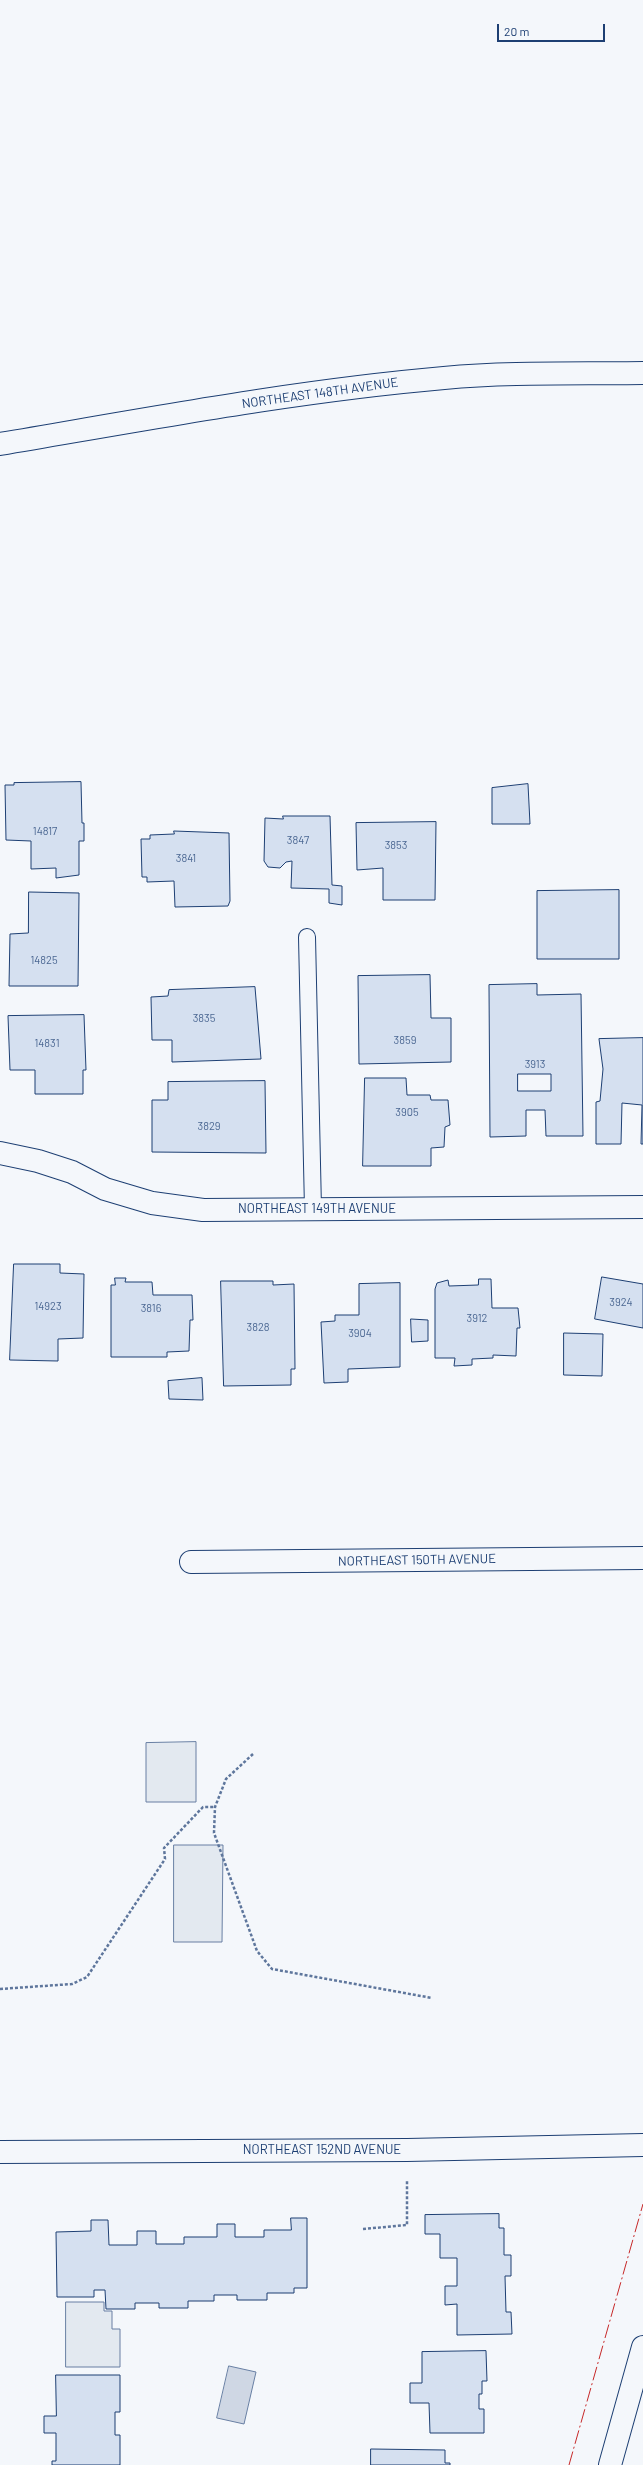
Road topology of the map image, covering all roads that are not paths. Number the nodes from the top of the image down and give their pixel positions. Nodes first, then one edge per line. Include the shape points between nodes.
1 (643, 373) edge
2 (0, 444) edge
3 (308, 937) dead end
4 (0, 1153) edge
5 (643, 1208) edge
6 (314, 1209) junction
7 (643, 1558) edge
8 (191, 1562) dead end
9 (643, 2145) edge
10 (0, 2152) edge
11 (643, 2347) edge
12 (610, 2465) edge

1 - 2 street, NORTHEAST 148TH AVENUE via 528,374 388,384 309,393
3 - 6 lane
4 - 6 street, NORTHEAST 149TH AVENUE via 72,1172 105,1189 152,1203 203,1210
5 - 6 street, NORTHEAST 149TH AVENUE
7 - 8 street, NORTHEAST 150TH AVENUE
9 - 10 street, NORTHEAST 152ND AVENUE via 407,2150
11 - 12 street

